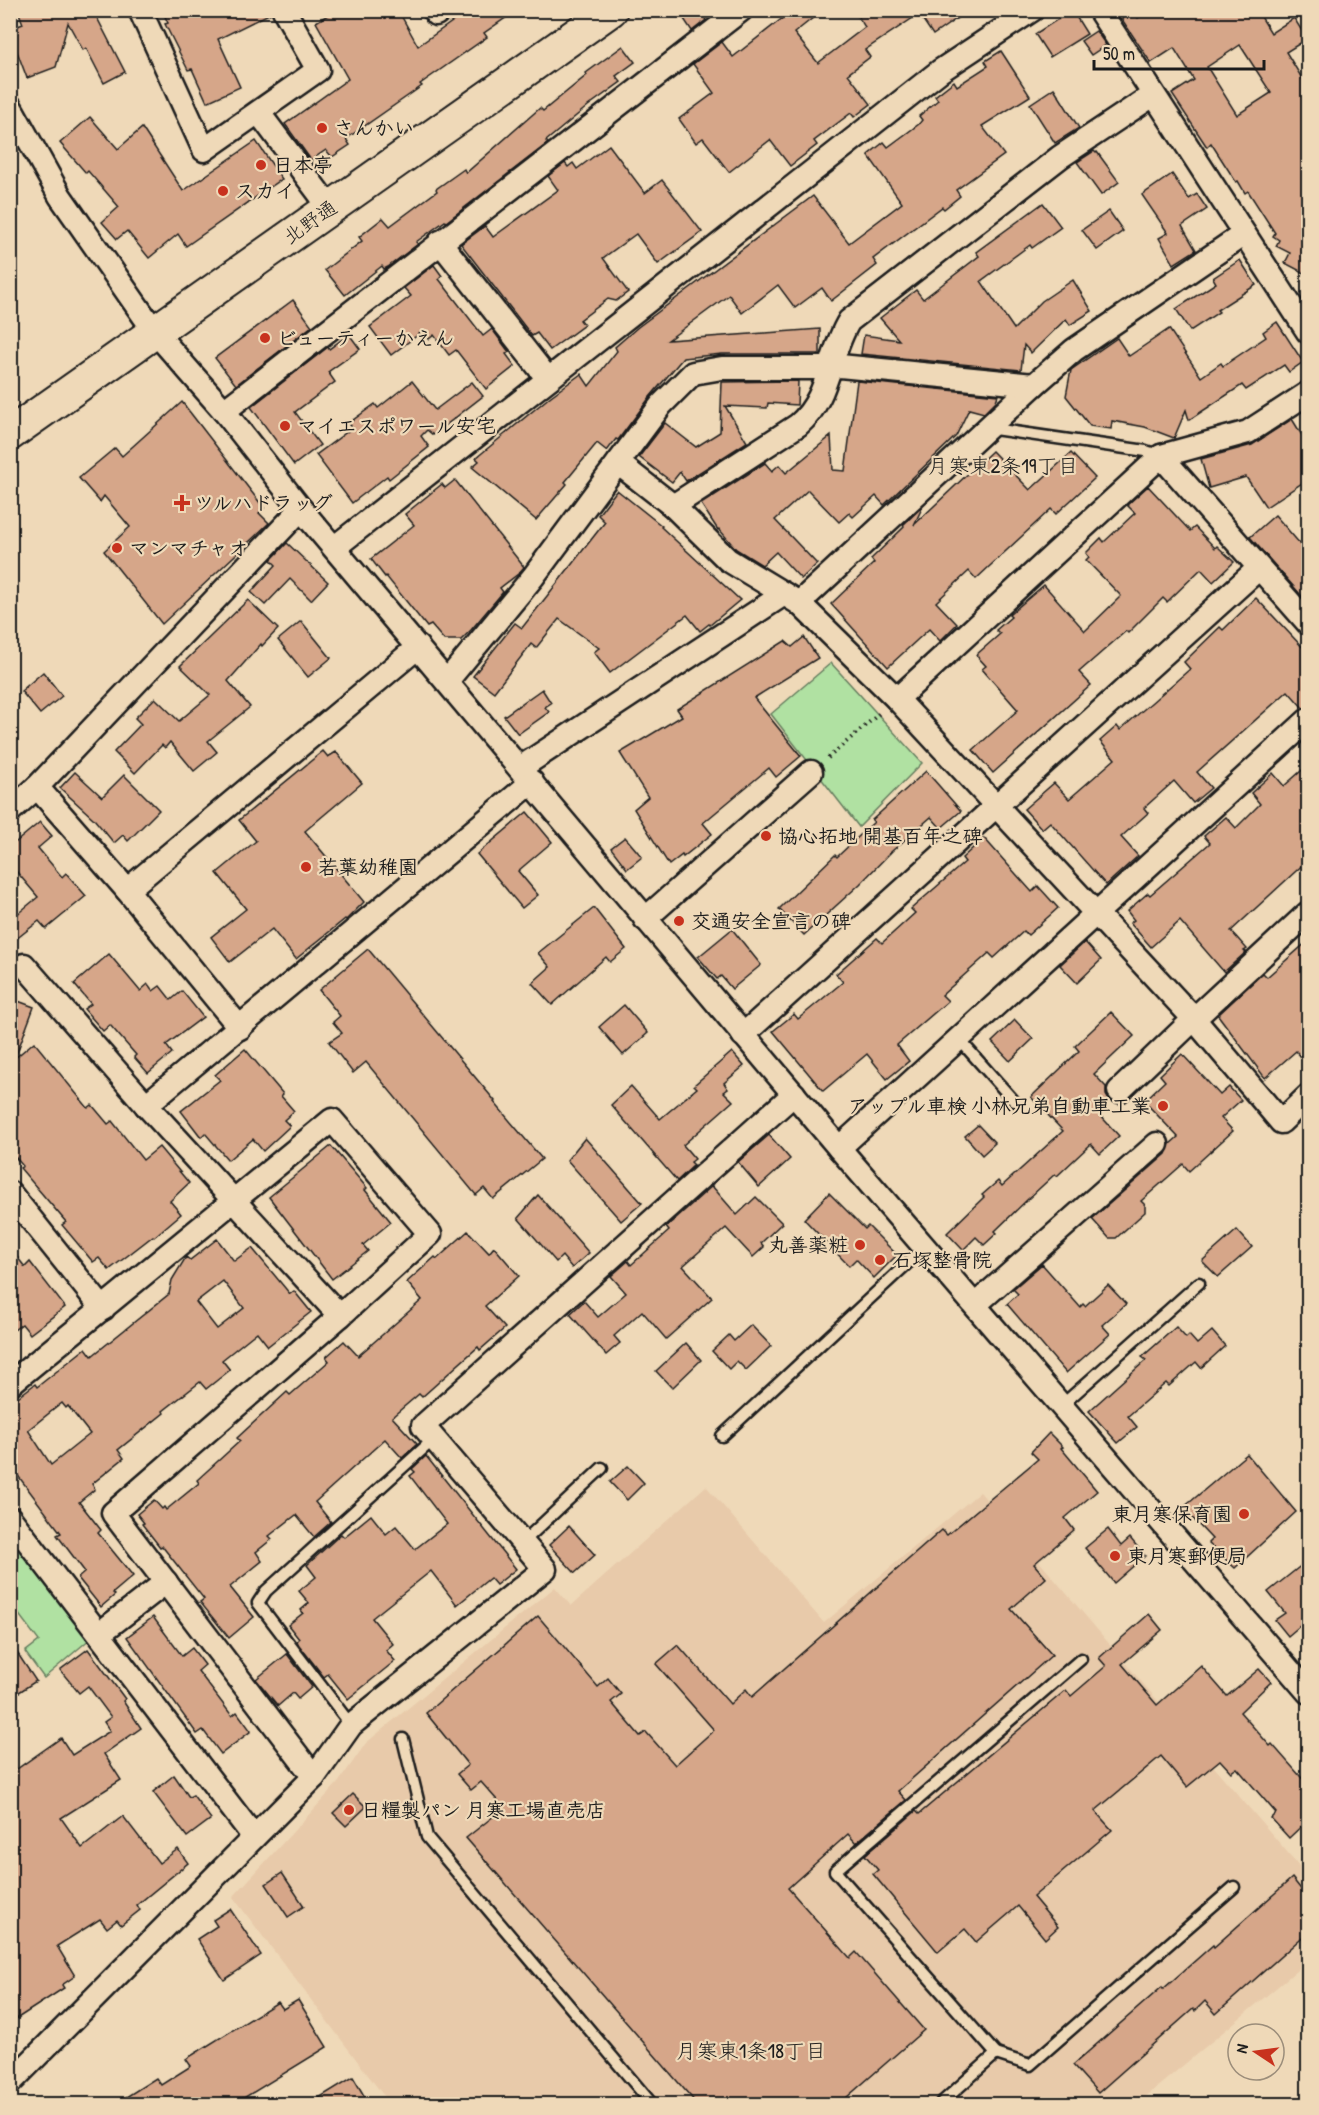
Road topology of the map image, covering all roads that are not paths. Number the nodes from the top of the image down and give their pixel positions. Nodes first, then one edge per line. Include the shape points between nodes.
1 (140, 10) edge
2 (284, 10) edge
3 (435, 10) edge
4 (441, 10) edge
5 (611, 10) edge
6 (741, 10) edge
7 (1032, 10) edge
8 (1099, 10) edge
9 (1153, 95) junction
10 (10, 106) edge
11 (259, 113) junction
12 (330, 208) junction
13 (1244, 234) junction
14 (440, 242) junction
15 (155, 332) junction
16 (1308, 332) edge
17 (829, 368) junction
18 (548, 379) junction
19 (1034, 385) junction
20 (1308, 393) edge
21 (224, 411) junction
22 (987, 428) junction
23 (10, 434) edge
24 (1161, 456) junction
25 (618, 463) junction
26 (673, 506) junction
27 (301, 509) junction
28 (335, 547) junction
29 (1259, 568) junction
30 (792, 599) junction
31 (1308, 623) edge
32 (418, 647) junction
33 (447, 681) junction
34 (897, 699) junction
35 (1308, 720) edge
36 (811, 772) road end
37 (526, 775) junction
38 (37, 787) junction
39 (998, 806) junction
40 (10, 811) edge
41 (127, 890) junction
42 (1096, 912) junction
43 (1308, 913) edge
44 (645, 919) junction
45 (24, 965) dead end
46 (1194, 1018) junction
47 (240, 1028) junction
48 (743, 1035) junction
49 (958, 1038) junction
50 (1119, 1091) dead end
51 (794, 1095) junction
52 (1308, 1096) edge
53 (1014, 1101) dead end
54 (146, 1105) junction
55 (1156, 1144) dead end
56 (839, 1148) junction
57 (10, 1193) edge
58 (234, 1202) junction
59 (925, 1247) junction
60 (1199, 1283) dead end
61 (975, 1305) junction
62 (103, 1309) junction
63 (340, 1316) junction
64 (10, 1384) edge
65 (1061, 1406) junction
66 (722, 1436) dead end
67 (434, 1439) junction
68 (602, 1468) dead end
69 (10, 1518) edge
70 (522, 1543) junction
71 (166, 1582) junction
72 (99, 1634) junction
73 (1081, 1659) dead end
74 (1308, 1692) edge
75 (351, 1725) junction
76 (403, 1739) dead end
77 (314, 1777) junction
78 (254, 1837) junction
79 (1233, 1887) dead end
80 (996, 2054) junction
81 (10, 2083) edge
82 (652, 2104) edge
83 (940, 2104) edge

1 - 11 street via 204,150
2 - 11 street via 318,70
3 - 4 street via 436,14
5 - 12 street, 北野通
6 - 14 street
7 - 18 street via 940,71
8 - 9 street
9 - 13 street
9 - 17 street via 1060,157 849,321
10 - 15 street via 60,196
11 - 12 street
12 - 15 street, 北野通
13 - 16 street
13 - 19 street via 1074,350
14 - 18 street
14 - 21 street
15 - 21 street
15 - 23 street, 北野通
17 - 19 street
17 - 25 street via 722,368 693,373 661,405
17 - 26 street via 810,415
18 - 28 street
19 - 22 street
20 - 24 street via 1248,432
21 - 27 street
22 - 24 lane
22 - 30 street
24 - 29 street
24 - 34 street
25 - 26 street
25 - 33 street via 533,577
26 - 30 street via 728,560
27 - 28 street
27 - 38 street
28 - 32 street
29 - 31 street
29 - 39 street
30 - 34 street
30 - 37 street
32 - 33 street
32 - 41 street
33 - 37 street
34 - 39 street
35 - 42 street
36 - 44 street
37 - 44 street
37 - 47 street
38 - 40 street
38 - 41 street
39 - 42 street
39 - 48 street
41 - 47 street
42 - 46 street
42 - 49 street
43 - 46 street
44 - 48 street
45 - 54 street
46 - 50 street
46 - 52 street via 1281,1122
47 - 54 street
48 - 51 street
49 - 53 lane
49 - 56 street
51 - 56 street
51 - 67 street via 423,1426
54 - 58 street
55 - 61 street
56 - 59 street
57 - 62 street
58 - 62 street
58 - 63 street
58 - 63 street via 332,1120 430,1234
59 - 61 street
59 - 66 lane
60 - 65 lane
61 - 65 street
62 - 64 street
63 - 71 street via 113,1513
65 - 74 street
67 - 70 street
67 - 75 lane via 258,1603
68 - 70 lane
69 - 72 street
70 - 75 street via 545,1569
71 - 72 street
71 - 77 street
72 - 78 street
73 - 80 lane via 835,1871
75 - 77 street
76 - 82 lane via 427,1837
77 - 78 street
78 - 81 street
79 - 80 lane via 1030,2065
80 - 83 lane

